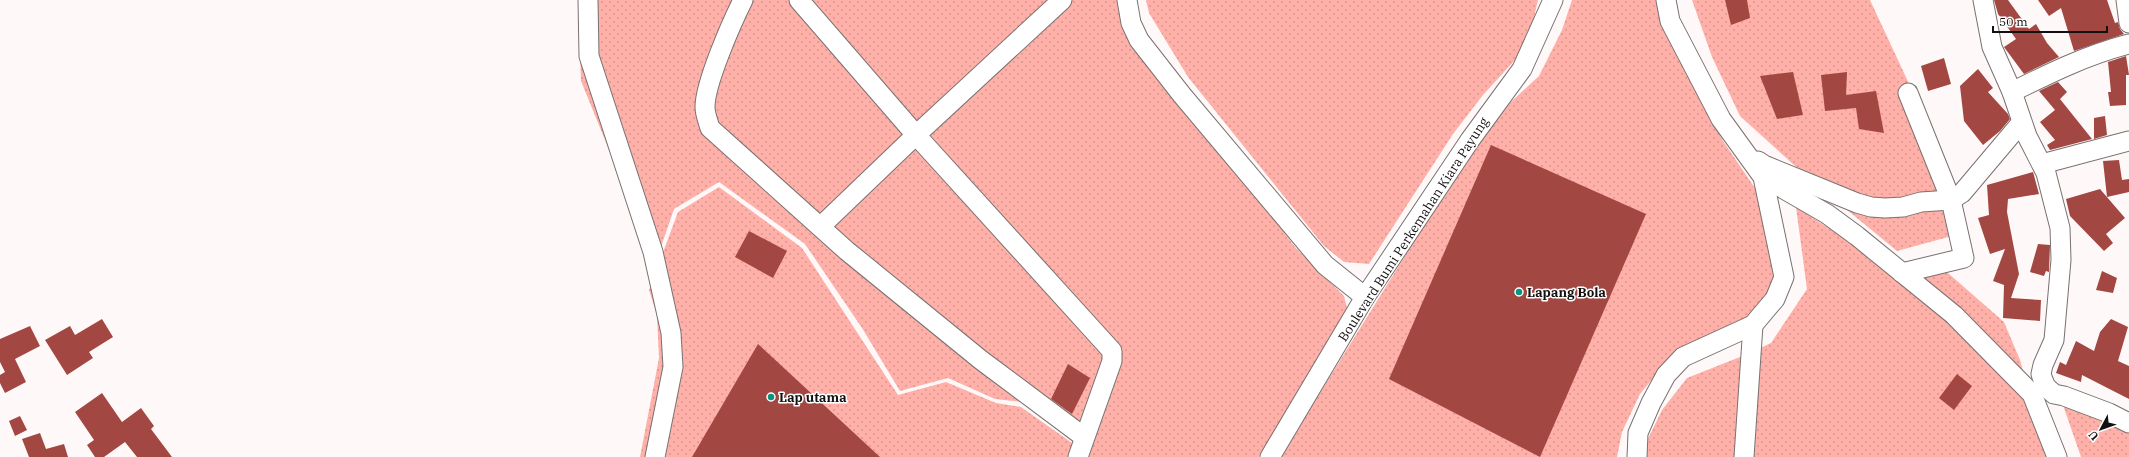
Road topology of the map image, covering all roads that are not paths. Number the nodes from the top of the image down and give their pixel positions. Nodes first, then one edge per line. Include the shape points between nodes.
1 (588, 0) edge
2 (743, 0) edge
3 (799, 0) edge
4 (1062, 0) edge
5 (1127, 0) edge
6 (1553, 0) edge
7 (1666, 0) edge
8 (1983, 0) edge
9 (2126, 0) edge
10 (2129, 23) edge
11 (2129, 44) edge
12 (2012, 92) junction
13 (1908, 93) dead end
14 (2022, 123) junction
15 (916, 135) junction
16 (2129, 141) edge
17 (1740, 146) junction
18 (2042, 164) junction
19 (1763, 177) junction
20 (1951, 200) junction
21 (821, 226) junction
22 (1902, 273) junction
23 (1365, 297) junction
24 (1753, 325) junction
25 (2129, 423) edge
26 (1084, 437) junction
27 (655, 457) edge
28 (1078, 457) edge
29 (1270, 457) edge
30 (1637, 457) edge
31 (1744, 457) edge
32 (2057, 457) edge

1 - 27 street via 589,56 653,252 671,333 673,367
2 - 21 street via 714,71 705,105 710,128
3 - 15 street
4 - 15 street
5 - 23 street via 1131,23 1139,40 1182,95 1325,265
6 - 23 street, Boulevard Bumi Perkemahan Kiara Payung via 1522,69 1470,140
7 - 17 street via 1670,21 1721,119
8 - 12 street via 1992,47
9 - 10 street
11 - 12 street via 2063,66
12 - 14 street
13 - 20 street
14 - 18 street
14 - 20 street via 1978,176
15 - 21 street
15 - 26 street via 1112,351 1112,362
16 - 18 street
17 - 19 street
17 - 20 street via 1764,165 1871,207 1903,207 1921,202
18 - 25 street via 2060,228 2061,260 2054,340 2043,365 2043,380 2054,394 2109,413
19 - 22 street via 1827,214
19 - 24 street via 1784,277 1775,299
20 - 22 street via 1964,258
21 - 26 street via 847,251 975,355
22 - 32 street via 1954,315 2024,384 2036,402
23 - 29 street, Boulevard Bumi Perkemahan Kiara Payung
24 - 30 street via 1683,357 1666,375 1638,433
24 - 31 street
26 - 28 street

